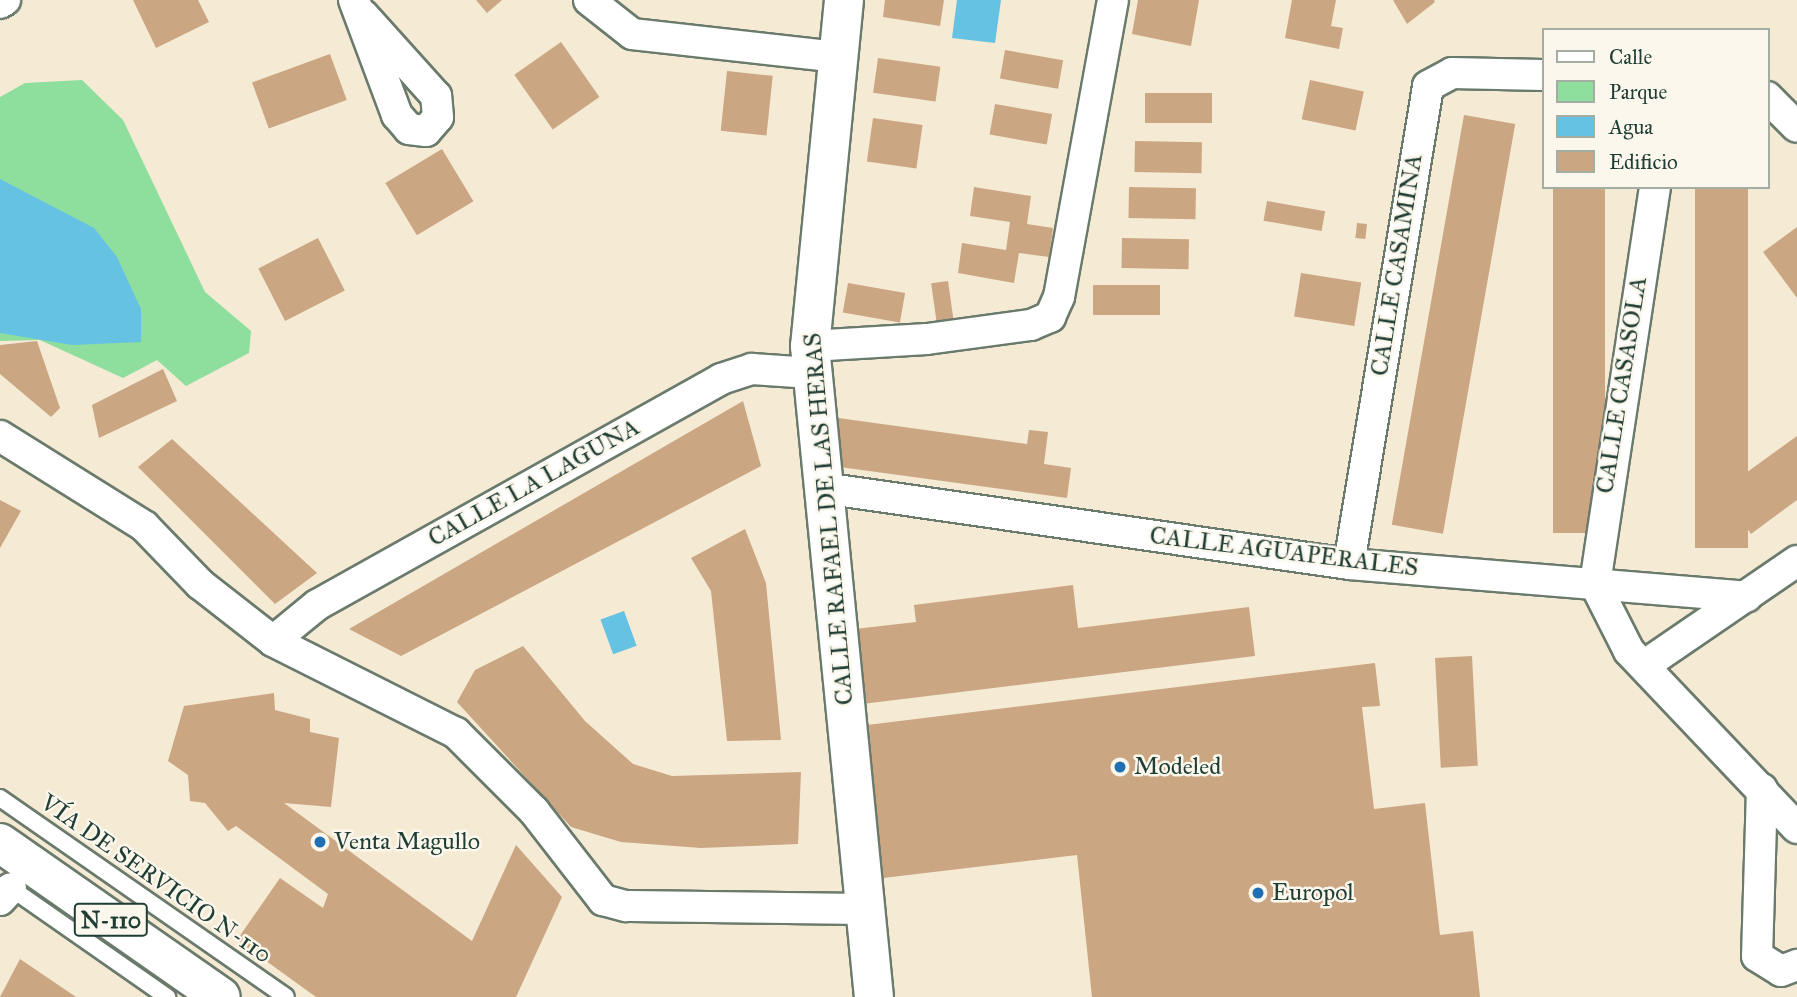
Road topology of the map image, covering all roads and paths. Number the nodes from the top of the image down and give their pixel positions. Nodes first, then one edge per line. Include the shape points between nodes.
1 (5, 0) edge
2 (589, 0) edge
3 (844, 0) edge
4 (1113, 0) edge
5 (0, 3) edge
6 (837, 57) junction
7 (1542, 75) edge
8 (1769, 99) edge
9 (1797, 127) edge
10 (1655, 189) edge
11 (818, 355) junction
12 (0, 436) edge
13 (824, 488) junction
14 (1797, 561) edge
15 (1349, 564) junction
16 (1595, 584) junction
17 (1649, 589) junction
18 (1747, 597) junction
19 (273, 641) junction
20 (1677, 644) junction
21 (1645, 665) junction
22 (1762, 789) junction
23 (0, 798) edge
24 (1797, 828) edge
25 (0, 843) edge
26 (4, 889) edge
27 (868, 909) junction
28 (1797, 965) edge
29 (167, 997) edge
30 (221, 997) edge
31 (286, 997) edge
32 (874, 997) edge

1 - 5 street
2 - 6 street via 632,34
3 - 6 main road, CALLE RAFAEL DE LAS HERAS
4 - 11 street, CALLE RAFAEL DE LAS HERAS via 1059,297 1049,317 1031,325
6 - 11 main road, CALLE RAFAEL DE LAS HERAS
7 - 15 street, CALLE CASAMINA via 1452,73 1428,86
8 - 9 street
10 - 16 street, CALLE CASASOLA
11 - 13 main road, CALLE RAFAEL DE LAS HERAS
11 - 19 street, CALLE LA LAGUNA via 721,379 317,605
12 - 19 street via 144,526 200,584
13 - 15 street, CALLE AGUAPERALES
13 - 27 main road, CALLE RAFAEL DE LAS HERAS
14 - 18 street
15 - 16 street, CALLE AGUAPERALES
16 - 17 street, CALLE AGUAPERALES
16 - 21 street via 1618,634
17 - 18 street, CALLE AGUAPERALES
17 - 20 street via 1676,615
18 - 20 street
19 - 27 street via 456,733 534,811 583,879 614,905
20 - 21 street
21 - 22 street
22 - 24 street
22 - 28 street via 1757,956 1781,971
23 - 31 lane, VÍA DE SERVICIO N-110
25 - 30 main road, N-110
26 - 29 lane
27 - 32 main road, CALLE RAFAEL DE LAS HERAS

